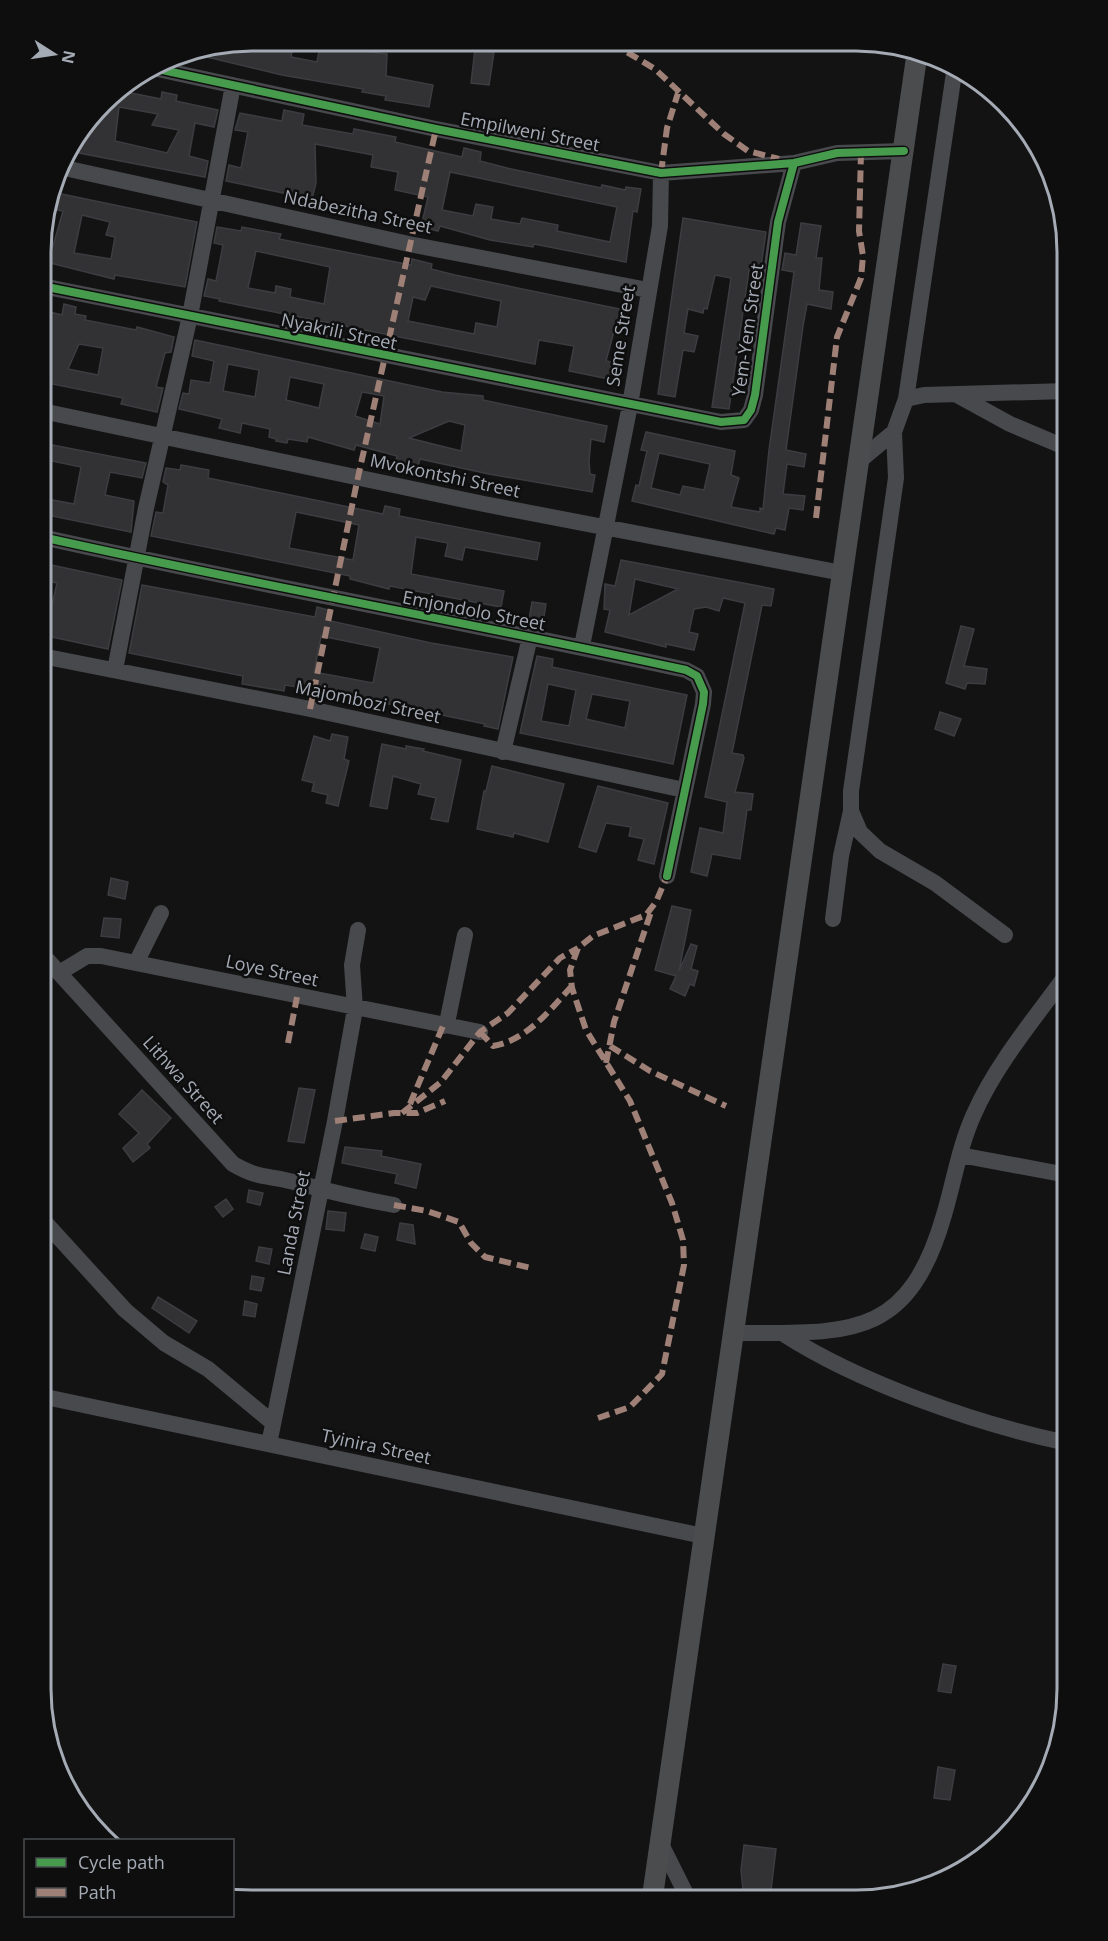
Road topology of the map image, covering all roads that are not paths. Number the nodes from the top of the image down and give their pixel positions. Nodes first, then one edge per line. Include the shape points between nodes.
1 (916, 61) edge
2 (166, 71) edge
3 (953, 77) edge
4 (233, 85) junction
5 (904, 151) junction
6 (794, 163) junction
7 (69, 169) edge
8 (661, 172) junction
9 (211, 200) junction
10 (51, 288) edge
11 (648, 290) junction
12 (190, 316) junction
13 (1057, 391) edge
14 (957, 395) junction
15 (906, 399) junction
16 (630, 405) junction
17 (51, 413) edge
18 (894, 432) junction
19 (162, 437) junction
20 (1057, 444) edge
21 (858, 462) junction
22 (604, 528) junction
23 (51, 539) edge
24 (138, 559) junction
25 (842, 573) junction
26 (530, 637) junction
27 (582, 646) junction
28 (51, 658) edge
29 (116, 670) junction
30 (503, 752) junction
31 (684, 790) junction
32 (851, 811) junction
33 (667, 876) dead end
34 (161, 913) dead end
35 (833, 919) dead end
36 (358, 930) dead end
37 (465, 935) dead end
38 (1005, 935) dead end
39 (137, 961) junction
40 (51, 964) edge
41 (59, 973) junction
42 (1057, 988) edge
43 (355, 1009) junction
44 (443, 1026) junction
45 (480, 1032) dead end
46 (960, 1155) junction
47 (1057, 1173) edge
48 (320, 1190) junction
49 (394, 1205) dead end
50 (51, 1229) edge
51 (781, 1332) junction
52 (731, 1333) junction
53 (51, 1398) edge
54 (273, 1423) junction
55 (1057, 1440) edge
56 (269, 1444) junction
57 (704, 1536) junction
58 (660, 1842) junction
59 (653, 1890) edge
60 (684, 1890) edge

1 - 5 main road
2 - 4 street, Empilweni Street
3 - 15 street
4 - 8 street, Empilweni Street
4 - 9 street
5 - 6 street, Empilweni Street via 837,153
5 - 21 main road
6 - 8 street, Empilweni Street
6 - 16 street, Yem-Yem Street via 778,222 751,410 744,420 721,422
7 - 9 street, Ndabezitha Street
8 - 11 street, Seme Street via 660,226
9 - 11 street, Ndabezitha Street
9 - 12 street
10 - 12 street, Nyakrili Street
11 - 16 street, Seme Street
12 - 16 street, Nyakrili Street
12 - 19 street
13 - 14 street
14 - 15 street
14 - 20 street
15 - 18 street
16 - 22 street, Seme Street
17 - 19 street, Mvokontshi Street
18 - 21 street
18 - 32 street via 896,478
19 - 22 street, Mvokontshi Street
19 - 24 street
21 - 25 main road
22 - 25 street, Mvokontshi Street
22 - 27 street, Seme Street
23 - 24 street, Emjondolo Street
24 - 26 street, Emjondolo Street
24 - 29 street
25 - 52 main road
26 - 27 street, Emjondolo Street
26 - 30 street
27 - 31 street, Emjondolo Street via 686,670 702,683 704,704
28 - 29 street, Majombozi Street
29 - 30 street, Majombozi Street
30 - 31 street, Majombozi Street
31 - 33 street, Emjondolo Street
32 - 35 street
32 - 38 street via 860,832 880,851 935,883
34 - 39 street
36 - 43 street, Landa Street via 352,965
37 - 44 street via 455,991
39 - 41 street, Loye Street via 87,956
39 - 43 street, Loye Street
40 - 41 street, Lithwa Street
41 - 48 street, Lithwa Street via 232,1164 255,1176
42 - 46 street via 987,1090
43 - 44 street, Loye Street
43 - 48 street, Landa Street
44 - 45 street, Loye Street
46 - 47 street
46 - 51 street via 941,1224 912,1290 885,1314 850,1329
48 - 49 street, Lithwa Street
48 - 54 street, Landa Street
50 - 54 street via 125,1310 164,1343 208,1369
51 - 52 street
51 - 55 street via 883,1385 937,1406
52 - 57 main road
53 - 56 street, Tyinira Street
54 - 56 street, Landa Street
56 - 57 street, Tyinira Street
57 - 58 main road
58 - 59 main road
58 - 60 street

